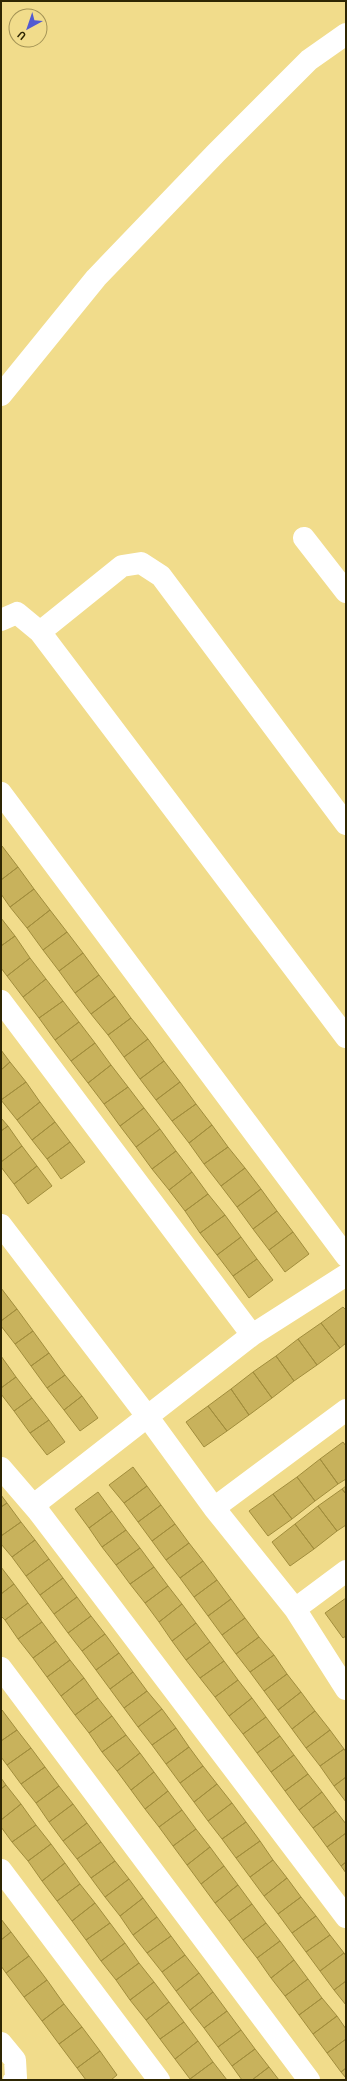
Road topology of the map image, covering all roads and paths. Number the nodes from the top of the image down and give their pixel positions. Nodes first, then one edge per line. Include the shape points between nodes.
1 (346, 34) edge
2 (1, 395) edge
3 (304, 538) dead end
4 (346, 592) edge
5 (1, 620) edge
6 (40, 632) junction
7 (1, 793) edge
8 (346, 824) edge
9 (1, 1001) edge
10 (346, 1037) edge
11 (1, 1225) edge
12 (346, 1256) edge
13 (346, 1275) edge
14 (252, 1335) junction
15 (346, 1410) edge
16 (147, 1416) junction
17 (1, 1468) edge
18 (214, 1508) junction
19 (38, 1511) junction
20 (346, 1571) edge
21 (295, 1609) junction
22 (1, 1668) edge
23 (346, 1689) edge
24 (1, 1870) edge
25 (346, 1918) edge
26 (1, 2043) edge
27 (14, 2080) edge
28 (159, 2080) edge
29 (309, 2080) edge

1 - 2 street via 310,60 210,159 96,278
3 - 4 street
5 - 6 street via 17,613
6 - 8 street via 122,566 141,563 161,576
6 - 10 street
7 - 12 street
9 - 14 street
11 - 16 street
13 - 14 street
14 - 16 street
15 - 18 street
16 - 18 street
16 - 19 street via 38,1501
17 - 19 street
18 - 21 street
19 - 25 street
20 - 21 street
21 - 23 street
22 - 29 street
24 - 28 street
26 - 27 street via 15,2060

